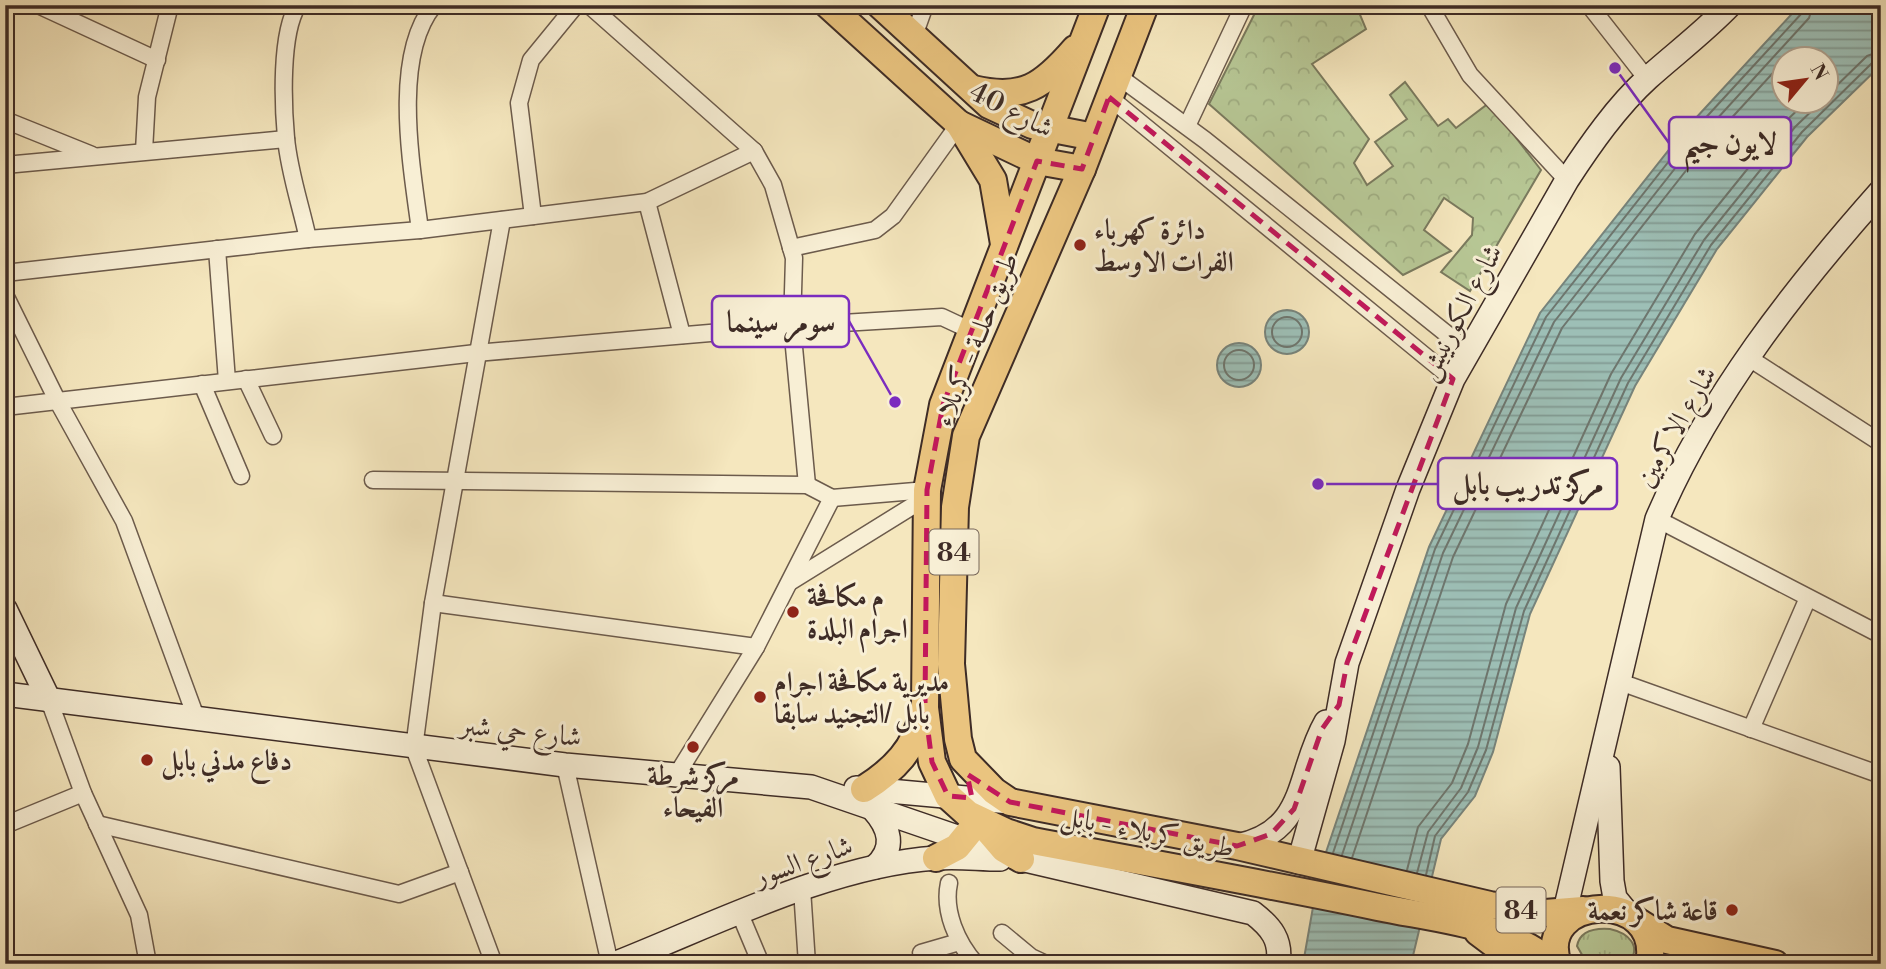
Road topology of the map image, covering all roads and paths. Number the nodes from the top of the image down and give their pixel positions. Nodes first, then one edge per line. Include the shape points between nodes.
1 (38, 5) edge
2 (170, 5) edge
3 (298, 5) edge
4 (434, 5) edge
5 (576, 5) edge
6 (589, 5) edge
7 (828, 5) edge
8 (880, 5) edge
9 (925, 5) edge
10 (1097, 5) edge
11 (1145, 5) edge
12 (1244, 5) edge
13 (1429, 5) edge
14 (1589, 5) edge
15 (1730, 5) edge
16 (914, 36) junction
17 (1085, 37) junction
18 (157, 60) junction
19 (1647, 79) junction
20 (966, 87) junction
21 (1121, 92) junction
22 (5, 120) edge
23 (959, 124) junction
24 (1187, 126) junction
25 (1048, 130) junction
26 (1094, 137) junction
27 (286, 139) junction
28 (754, 151) junction
29 (144, 152) junction
30 (94, 156) junction
31 (1037, 161) junction
32 (5, 165) edge
33 (1082, 169) junction
34 (1566, 180) junction
35 (1878, 201) edge
36 (647, 202) junction
37 (533, 216) junction
38 (502, 220) junction
39 (420, 230) junction
40 (308, 239) junction
41 (791, 248) junction
42 (1005, 248) junction
43 (217, 249) junction
44 (5, 273) edge
45 (5, 295) edge
46 (792, 326) junction
47 (972, 331) junction
48 (682, 335) junction
49 (1468, 351) junction
50 (476, 353) junction
51 (1749, 358) junction
52 (246, 379) junction
53 (1453, 379) junction
54 (227, 381) junction
55 (202, 384) junction
56 (57, 400) junction
57 (5, 407) edge
58 (273, 436) dead end
59 (1881, 443) edge
60 (241, 476) dead end
61 (373, 480) dead end
62 (454, 480) junction
63 (807, 485) junction
64 (927, 494) junction
65 (832, 498) junction
66 (1657, 519) junction
67 (788, 583) junction
68 (1807, 600) junction
69 (433, 603) junction
70 (5, 608) edge
71 (1881, 635) edge
72 (756, 647) junction
73 (1620, 682) junction
74 (5, 694) edge
75 (49, 700) junction
76 (1339, 705) junction
77 (925, 708) junction
78 (197, 720) junction
79 (1751, 729) junction
80 (1609, 732) junction
81 (414, 748) junction
82 (963, 759) junction
83 (565, 765) junction
84 (1881, 775) edge
85 (676, 776) junction
86 (83, 793) junction
87 (868, 799) junction
88 (1010, 802) junction
89 (966, 813) junction
90 (97, 824) junction
91 (5, 825) edge
92 (1006, 832) junction
93 (1237, 846) junction
94 (936, 858) junction
95 (1021, 859) junction
96 (1308, 864) junction
97 (875, 867) junction
98 (460, 872) junction
99 (949, 883) dead end
100 (802, 889) junction
101 (740, 914) junction
102 (1635, 919) junction
103 (1458, 924) junction
104 (1003, 933) dead end
105 (960, 942) junction
106 (1559, 944) edge
107 (921, 953) dead end
108 (148, 964) edge
109 (494, 964) edge
110 (612, 964) edge
111 (761, 964) edge
112 (807, 964) edge
113 (976, 964) edge
114 (1046, 964) edge
115 (1278, 964) edge
116 (1509, 964) edge
117 (1649, 964) edge
118 (1775, 964) edge

1 - 18 street
2 - 18 street
3 - 27 street via 285,52
4 - 39 street via 425,16 412,62 407,132
5 - 37 street via 531,60 519,103
6 - 28 street
7 - 23 main road, شارع 40
8 - 16 main road, شارع 40
9 - 16 street
10 - 17 main road, طريق حلــة - كربلاء / 84
11 - 21 main road, طريق حلــة - كربلاء / 84
12 - 24 street
13 - 34 street via 1470,75
14 - 19 street
15 - 19 street, شارع الكورنيش
16 - 20 main road, شارع 40
17 - 20 main road via 1056,71 1027,90 999,93
17 - 25 main road, طريق حلــة - كربلاء / 84
18 - 29 street via 147,97
19 - 34 street, شارع الكورنيش
20 - 25 main road, شارع 40 via 989,105
21 - 24 street
21 - 26 main road, طريق حلــة - كربلاء / 84
21 - 53 street
22 - 30 street
23 - 31 main road, شارع 40
23 - 41 street via 893,216 875,230
23 - 42 main road via 993,180
24 - 49 street
25 - 26 main road, شارع 40
25 - 31 main road, طريق حلــة - كربلاء / 84
26 - 33 main road, طريق حلــة - كربلاء / 84
27 - 29 street
27 - 40 street
28 - 36 street
28 - 41 street via 772,185
29 - 30 street
30 - 32 street
31 - 33 main road, شارع 40
31 - 42 main road, طريق حلــة - كربلاء / 84
33 - 82 main road, طريق حلــة - كربلاء / 84 via 966,436 955,508 951,664
34 - 49 street, شارع الكورنيش
35 - 51 street, شارع الاكرمين via 1778,316
36 - 37 street
36 - 48 street
37 - 38 street
38 - 39 street
38 - 50 street
39 - 40 street
40 - 43 street
41 - 46 street
42 - 47 main road, طريق حلــة - كربلاء / 84
43 - 44 street
43 - 54 street
45 - 56 street
46 - 47 street via 942,317
46 - 48 street
46 - 63 street
47 - 64 main road, طريق حلــة - كربلاء / 84 via 943,405
48 - 50 street
49 - 53 street, شارع الكورنيش
50 - 52 street
50 - 62 street
51 - 59 street
51 - 66 street, شارع الاكرمين via 1690,450
52 - 54 street
52 - 58 street
53 - 76 street, شارع الكورنيش via 1408,489 1347,663
54 - 55 street
55 - 56 street
55 - 60 street
56 - 57 street
56 - 78 street via 124,521
61 - 62 street
62 - 63 street
62 - 69 street
63 - 65 street
64 - 65 street
64 - 67 street
64 - 77 main road, طريق حلــة - كربلاء / 84
65 - 67 street
66 - 68 street
66 - 73 street, شارع الاكرمين
67 - 72 street
68 - 71 street
68 - 79 street
69 - 72 street
69 - 81 street
70 - 75 street
72 - 85 street
73 - 79 street
73 - 80 street, شارع الاكرمين
74 - 75 street, شارع حي شبر
75 - 78 street, شارع حي شبر
75 - 86 street
76 - 93 street via 1322,729 1294,809 1285,822 1263,838
76 - 96 street, شارع الكورنيش
77 - 87 main road via 905,756
77 - 89 main road, طريق حلــة - كربلاء / 84 via 932,762
78 - 81 street, شارع حي شبر
79 - 84 street
80 - 102 street, شارع الاكرمين via 1612,881 1615,898
80 - 106 street, شارع الاكرمين
81 - 83 street, شارع حي شبر
81 - 98 street
82 - 88 main road, 84
82 - 89 main road, طريق حلــة - كربلاء
83 - 85 street, شارع حي شبر
83 - 110 street
85 - 87 street, شارع حي شبر via 811,787
86 - 90 street
86 - 91 street
87 - 89 street
87 - 89 street
87 - 97 street via 888,828 890,841
88 - 89 street
88 - 92 main road via 1002,813
88 - 93 main road, 84
89 - 92 main road, طريق كربلاء - بابل / 84
89 - 94 main road via 951,852
89 - 95 main road
90 - 98 street via 399,894
90 - 108 street via 139,915
92 - 95 main road
92 - 103 main road, طريق كربلاء - بابل / 84
93 - 96 main road, 84
94 - 95 street, شارع السور
94 - 97 street, شارع السور
95 - 115 street, شارع السور via 1253,913 1274,933
96 - 106 main road, 84 via 1527,911
97 - 100 street, شارع السور
98 - 109 street
99 - 105 street via 946,897
100 - 101 street, شارع السور
100 - 112 street
101 - 110 street, شارع السور
101 - 111 street
102 - 106 main road, 84 via 1593,907
102 - 117 main road via 1651,948
102 - 118 main road, 84 via 1667,940
103 - 106 main road, 84 via 1532,948
103 - 116 main road via 1485,935
104 - 114 street
105 - 107 street
105 - 113 street

